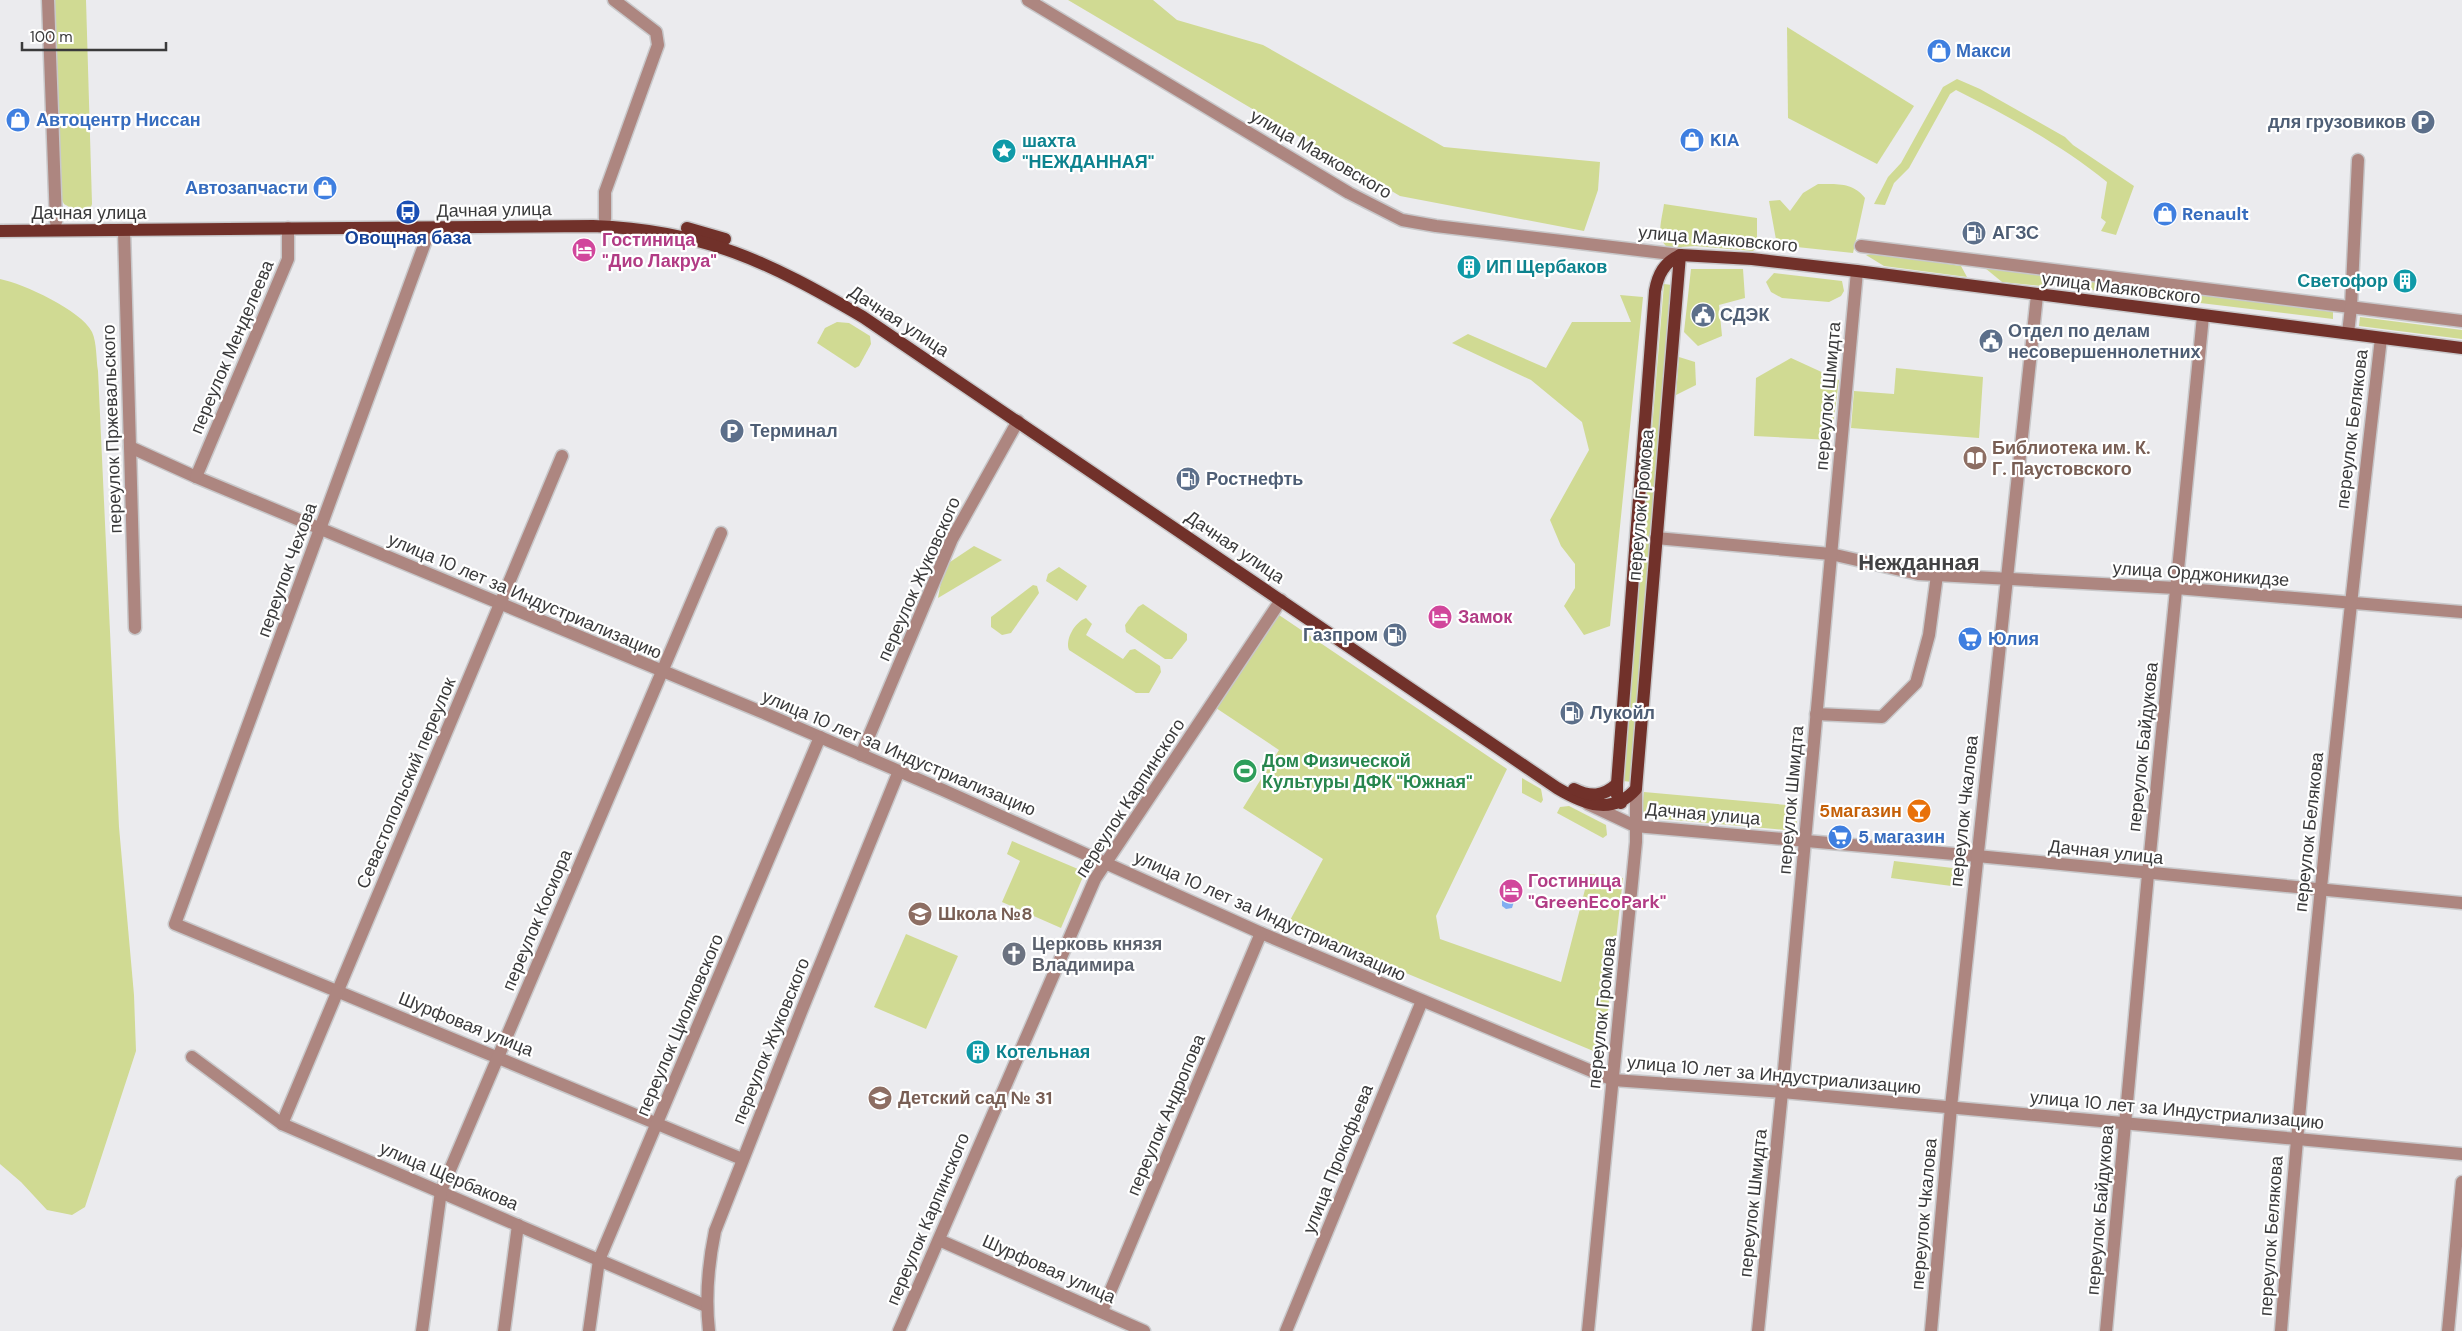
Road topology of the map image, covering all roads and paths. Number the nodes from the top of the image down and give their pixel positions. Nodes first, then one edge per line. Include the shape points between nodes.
1 (48, 0) edge
2 (614, 0) edge
3 (1028, 0) edge
4 (2358, 160) dead end
5 (0, 223) edge
6 (605, 223) junction
7 (288, 224) junction
8 (426, 224) junction
9 (56, 226) junction
10 (124, 230) junction
11 (0, 231) edge
12 (1861, 246) dead end
13 (1680, 255) junction
14 (1857, 271) junction
15 (2037, 295) junction
16 (2351, 307) junction
17 (2203, 316) junction
18 (2462, 321) edge
19 (2348, 333) junction
20 (2381, 338) junction
21 (2462, 348) edge
22 (1021, 418) junction
23 (130, 447) junction
24 (562, 456) dead end
25 (196, 477) junction
26 (320, 530) junction
27 (721, 533) dead end
28 (1656, 538) junction
29 (1831, 554) junction
30 (1937, 575) junction
31 (2008, 579) junction
32 (2176, 588) junction
33 (1284, 597) junction
34 (2350, 603) junction
35 (500, 604) junction
36 (2462, 612) edge
37 (135, 628) dead end
38 (662, 672) junction
39 (1816, 714) junction
40 (820, 737) junction
41 (861, 755) junction
42 (899, 772) junction
43 (1617, 784) junction
44 (1636, 789) junction
45 (1586, 799) junction
46 (1620, 803) junction
47 (1635, 826) junction
48 (1805, 840) junction
49 (1977, 856) junction
50 (1105, 863) junction
51 (2148, 874) junction
52 (2321, 890) junction
53 (2462, 903) edge
54 (175, 924) joint
55 (1261, 932) junction
56 (338, 990) junction
57 (1422, 1001) junction
58 (498, 1056) junction
59 (192, 1057) dead end
60 (1613, 1080) junction
61 (1782, 1092) junction
62 (1951, 1107) junction
63 (658, 1122) junction
64 (2125, 1123) junction
65 (282, 1124) junction
66 (2296, 1139) junction
67 (2462, 1154) edge
68 (742, 1158) junction
69 (2462, 1182) edge
70 (441, 1191) junction
71 (518, 1225) junction
72 (939, 1240) junction
73 (599, 1260) junction
74 (706, 1306) junction
75 (1102, 1311) junction
76 (422, 1331) edge
77 (504, 1331) edge
78 (588, 1331) edge
79 (709, 1331) edge
80 (899, 1331) edge
81 (1144, 1331) edge
82 (1286, 1331) edge
83 (1588, 1331) edge
84 (1758, 1331) edge
85 (1931, 1331) edge
86 (2106, 1331) edge
87 (2281, 1331) edge
88 (2448, 1331) edge

1 - 9 street
2 - 6 street via 656,32 658,45 605,192
3 - 13 street, улица Маяковского via 1341,188 1402,220
4 - 16 street
5 - 9 main road, Дачная улица
6 - 8 main road, Дачная улица
6 - 22 main road, Дачная улица via 701,240 734,250 830,293
7 - 8 main road, Дачная улица
7 - 9 main road, Дачная улица
7 - 10 main road, Дачная улица
7 - 25 street, переулок Менделеева via 288,259
8 - 26 street, переулок Чехова via 426,240
9 - 10 main road, Дачная улица
9 - 11 main road, Дачная улица
10 - 23 street, переулок Пржевальского
12 - 16 street, улица Маяковского
13 - 14 main road, улица Маяковского
13 - 28 main road, переулок Громова
13 - 43 main road, переулок Громова via 1664,267 1657,278 1655,291
14 - 15 main road, улица Маяковского
14 - 29 street, переулок Шмидта
15 - 17 main road, улица Маяковского
15 - 31 street, переулок Чкалова
16 - 18 street, улица Маяковского
16 - 19 street
17 - 19 main road, улица Маяковского
17 - 32 street, переулок Байдукова
19 - 20 main road, улица Маяковского
20 - 21 main road, улица Маяковского
20 - 34 street, переулок Белякова
22 - 33 main road, Дачная улица
22 - 41 street, переулок Жуковского via 952,539
23 - 25 street, улица 10 лет за Индустриализацию
23 - 37 street, переулок Пржевальского
24 - 35 street, Севастопольский переулок
25 - 26 street, улица 10 лет за Индустриализацию
26 - 35 street, улица 10 лет за Индустриализацию
26 - 54 street, переулок Чехова
27 - 38 street, переулок Косиора
28 - 29 street, улица Орджоникидзе
28 - 44 main road, переулок Громова
29 - 30 street, улица Орджоникидзе via 1918,574
29 - 39 street, переулок Шмидта
30 - 31 street, улица Орджоникидзе
30 - 39 street via 1928,635 1916,683 1882,718
31 - 32 street, улица Орджоникидзе
31 - 49 street, переулок Чкалова
32 - 34 street, улица Орджоникидзе
32 - 51 street, переулок Байдукова
33 - 45 main road, Дачная улица via 1529,770 1570,796
33 - 50 street, переулок Карпинского
34 - 36 street, улица Орджоникидзе
34 - 52 street, переулок Белякова
35 - 38 street, улица 10 лет за Индустриализацию
35 - 56 street, Севастопольский переулок
38 - 40 street, улица 10 лет за Индустриализацию
38 - 58 street, переулок Косиора
39 - 48 street, переулок Шмидта
40 - 41 street, улица 10 лет за Индустриализацию
40 - 63 street, переулок Циолковского
41 - 42 street, улица 10 лет за Индустриализацию
42 - 50 street, улица 10 лет за Индустриализацию
42 - 68 street, переулок Жуковского
43 - 45 main road via 1609,791
43 - 46 main road, переулок Громова
44 - 46 main road
44 - 47 street, переулок Громова
45 - 46 main road via 1602,805
45 - 47 street, Дачная улица
46 - 47 street
47 - 48 street, Дачная улица
47 - 60 street, переулок Громова
48 - 49 street, Дачная улица
48 - 61 street, переулок Шмидта
49 - 51 street, Дачная улица
49 - 62 street, переулок Чкалова
50 - 55 street, улица 10 лет за Индустриализацию
50 - 72 street, переулок Карпинского via 1095,878
51 - 52 street, Дачная улица
51 - 64 street, переулок Байдукова
52 - 53 street, Дачная улица
52 - 66 street, переулок Белякова
54 - 56 street, Шурфовая улица
55 - 57 street, улица 10 лет за Индустриализацию
55 - 75 street, переулок Андропова
56 - 58 street, Шурфовая улица
56 - 65 street, Севастопольский переулок
57 - 60 street, улица 10 лет за Индустриализацию
57 - 82 street, улица Прокофьева
58 - 63 street, Шурфовая улица
58 - 70 street, переулок Косиора
59 - 65 street, улица Щербакова
60 - 61 street, улица 10 лет за Индустриализацию
60 - 83 street, переулок Громова
61 - 62 street, улица 10 лет за Индустриализацию
61 - 84 street, переулок Шмидта
62 - 64 street, улица 10 лет за Индустриализацию
62 - 85 street, переулок Чкалова
63 - 68 street, Шурфовая улица
63 - 73 street, переулок Циолковского
64 - 66 street, улица 10 лет за Индустриализацию
64 - 86 street, переулок Байдукова
65 - 70 street, улица Щербакова
66 - 67 street, улица 10 лет за Индустриализацию
66 - 87 street, переулок Белякова
68 - 74 street, переулок Жуковского via 715,1231 708,1266
69 - 88 street
70 - 71 street, улица Щербакова
70 - 76 street, переулок Косиора
71 - 73 street, улица Щербакова
71 - 77 street
72 - 75 street, Шурфовая улица
72 - 80 street, переулок Карпинского
73 - 74 street, улица Щербакова
73 - 78 street, переулок Циолковского
74 - 79 street, переулок Жуковского
75 - 81 street, Шурфовая улица

